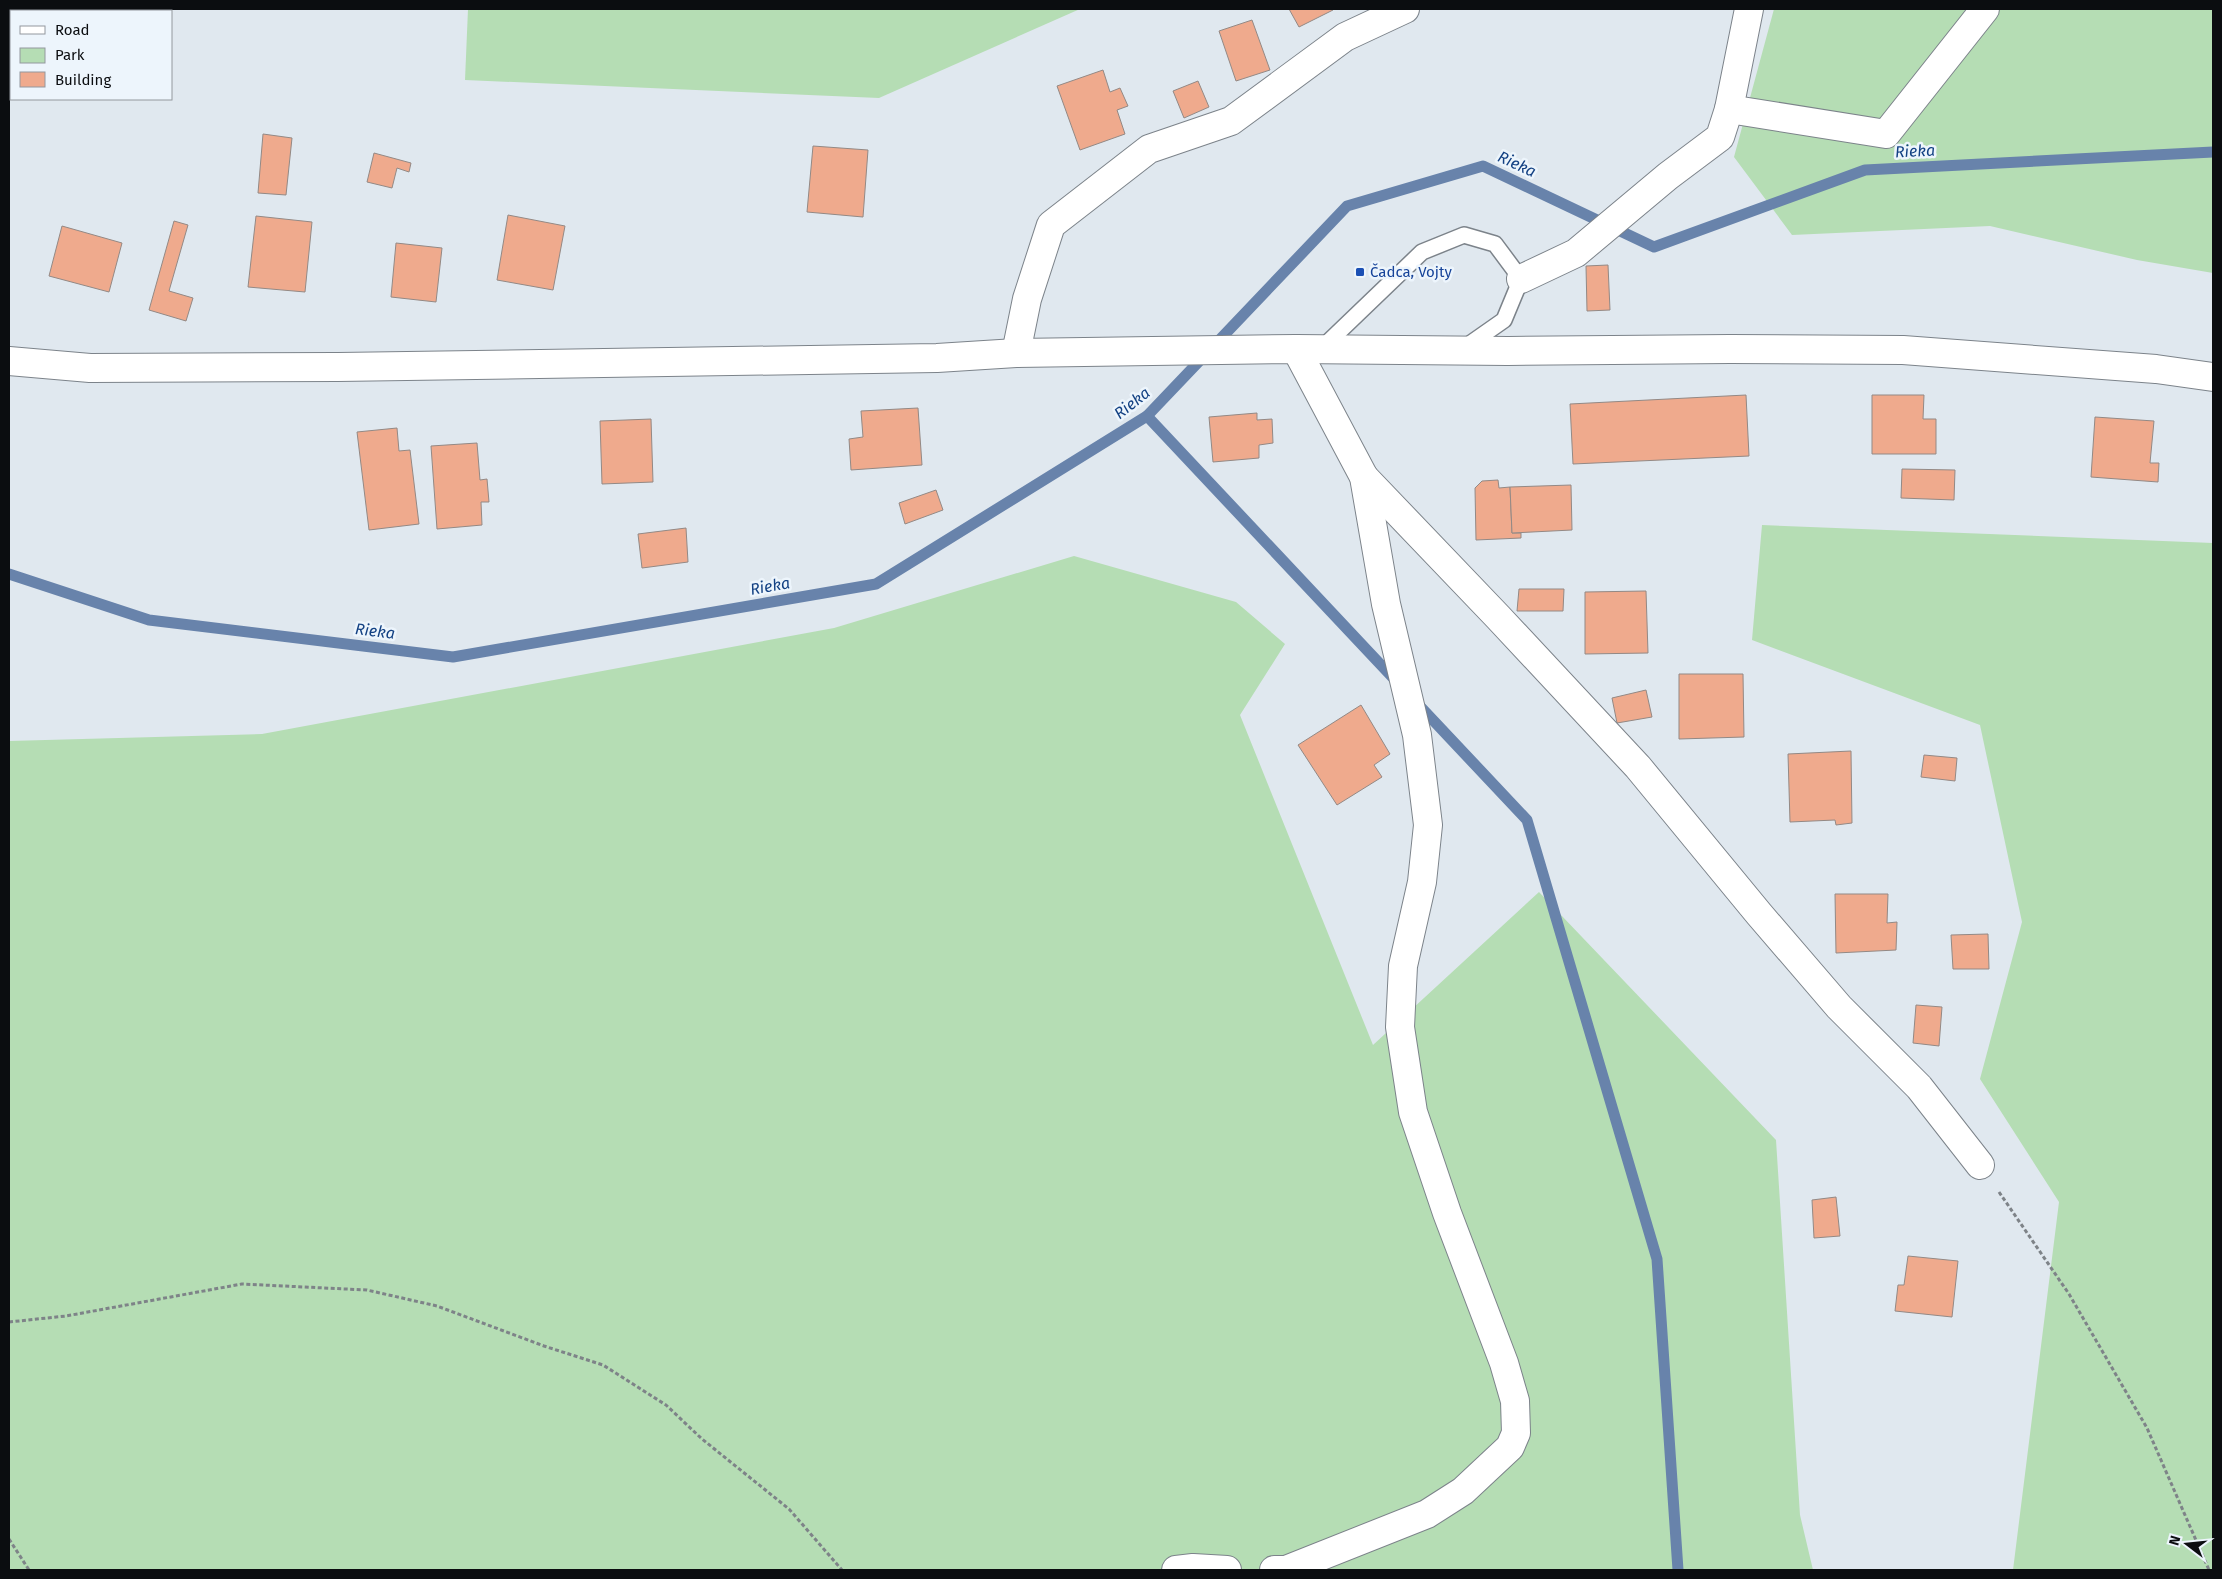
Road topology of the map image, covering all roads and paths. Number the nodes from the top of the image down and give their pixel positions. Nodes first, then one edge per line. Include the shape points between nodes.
1 (1405, 9) edge
2 (1749, 9) edge
3 (1985, 9) edge
4 (1729, 109) junction
5 (1521, 279) junction
6 (1309, 349) junction
7 (1461, 351) junction
8 (1016, 353) junction
9 (9, 361) edge
10 (2213, 377) edge
11 (1364, 477) junction
12 (1980, 1164) joint
13 (9, 1322) edge
14 (9, 1538) edge
15 (29, 1570) edge
16 (842, 1570) edge
17 (1176, 1570) edge
18 (1227, 1570) edge
19 (1274, 1570) edge
20 (2209, 1570) edge

1 - 8 street via 1345,36 1232,121 1149,149 1051,225 1027,299
2 - 4 street
3 - 4 street via 1886,134
4 - 5 street via 1720,137 1576,253
5 - 6 lane via 1496,244 1464,235 1422,252
5 - 7 lane via 1504,320
6 - 7 street
6 - 8 street
6 - 11 street
7 - 10 street via 1903,350
8 - 9 street via 937,358 338,367 90,368
11 - 12 street via 1638,767 1839,1007 1919,1087
11 - 19 street via 1386,604 1418,735 1428,825 1422,882 1403,966 1400,1027 1413,1112 1504,1363 1515,1401 1516,1433 1510,1447 1463,1491 1427,1514 1286,1570
12 - 20 path via 2069,1294 2147,1428
13 - 16 path via 66,1316 242,1284 367,1290 437,1306 603,1365 666,1405 702,1439 789,1509
14 - 15 path
17 - 18 street

